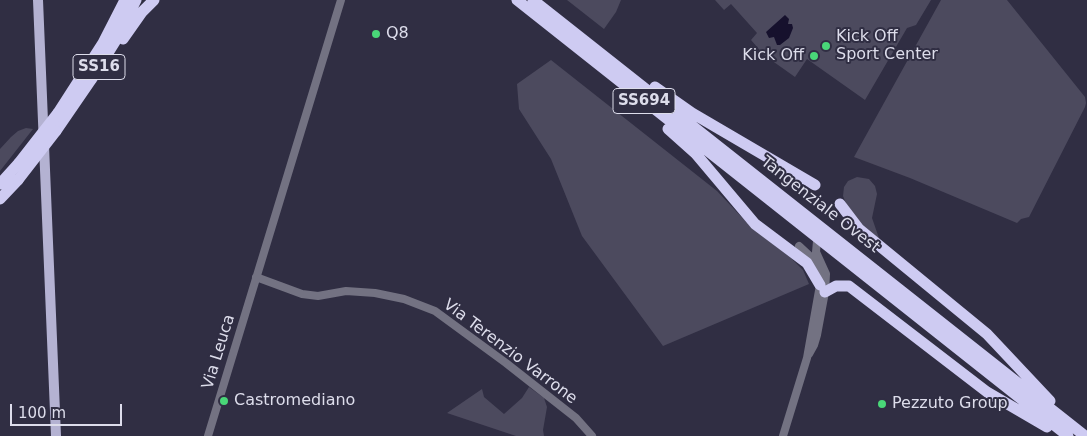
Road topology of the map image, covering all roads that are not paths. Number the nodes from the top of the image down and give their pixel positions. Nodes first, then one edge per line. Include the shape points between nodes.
1 (38, 0) edge
2 (125, 0) edge
3 (136, 0) edge
4 (154, 0) edge
5 (341, 0) edge
6 (517, 0) edge
7 (533, 0) edge
8 (594, 48) junction
9 (631, 90) junction
10 (62, 115) junction
11 (0, 184) edge
12 (815, 185) dead end
13 (775, 196) junction
14 (0, 199) edge
15 (840, 204) dead end
16 (818, 241) dead end
17 (799, 246) dead end
18 (839, 248) junction
19 (256, 276) junction
20 (822, 288) junction
21 (1087, 430) edge
22 (784, 435) edge
23 (56, 436) edge
24 (208, 436) edge
25 (592, 436) edge
26 (1059, 436) edge
27 (1068, 436) edge
28 (1085, 436) edge

1 - 23 main road
2 - 10 highway, SS16
3 - 10 highway, SS16 via 116,40
4 - 10 highway via 128,30 78,109
5 - 19 street, Via Leuca
6 - 9 highway, Tangenziale Ovest / SS694
7 - 8 highway, Tangenziale Ovest / SS694
8 - 12 highway via 620,62 692,113
8 - 13 highway, Tangenziale Ovest / SS694
9 - 13 highway, Tangenziale Ovest / SS694
9 - 20 highway via 641,107 696,154 755,224 807,263
10 - 11 highway, SS16, bridge
10 - 14 highway, SS16, bridge via 56,131
13 - 18 highway, Tangenziale Ovest / SS694
15 - 21 highway via 859,229 987,334 1054,405
16 - 20 street via 816,252 826,274
17 - 20 street via 813,259 820,272
18 - 27 highway, Tangenziale Ovest / SS694
18 - 28 highway, Tangenziale Ovest / SS694
19 - 24 street, Via Leuca
19 - 25 street, Via Terenzio Varrone via 302,294 375,293 404,299 435,311 576,418
20 - 22 street via 814,346 807,358
20 - 26 highway via 849,286 987,392

